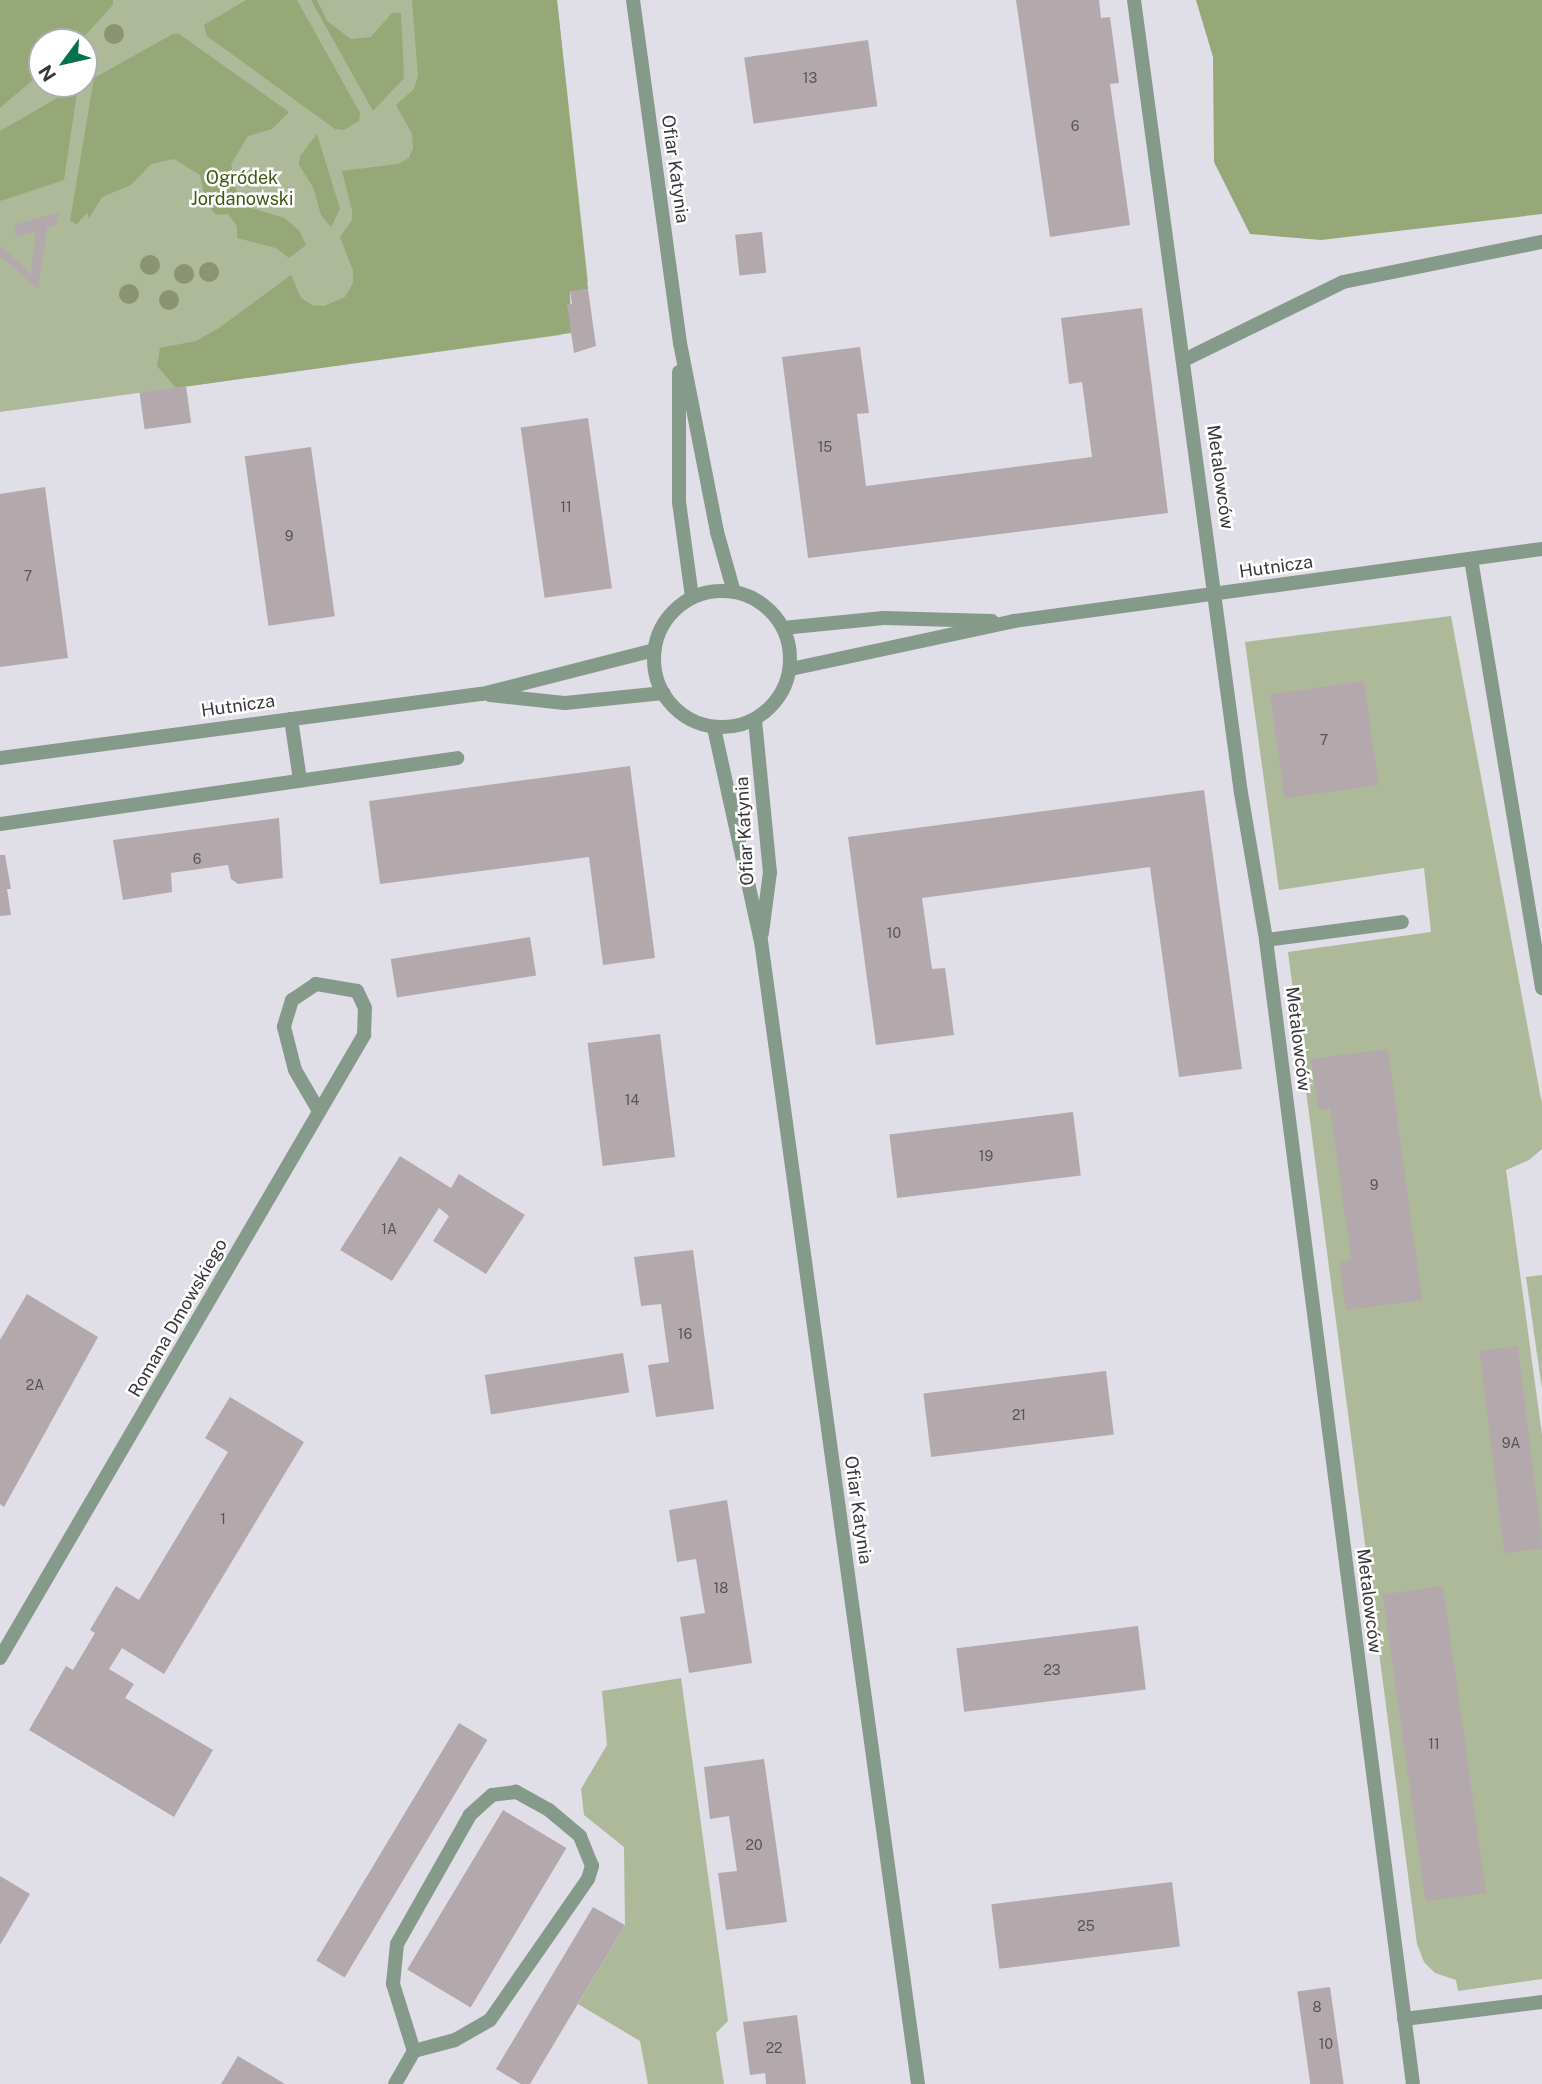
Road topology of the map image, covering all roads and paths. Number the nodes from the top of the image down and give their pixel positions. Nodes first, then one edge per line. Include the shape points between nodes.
1 (633, 0) edge
2 (1134, 0) edge
3 (1542, 242) edge
4 (680, 343) junction
5 (1185, 360) junction
6 (1542, 549) edge
7 (1471, 559) junction
8 (734, 592) junction
9 (1217, 595) junction
10 (692, 597) junction
11 (1014, 621) junction
12 (783, 628) junction
13 (654, 650) junction
14 (791, 669) junction
15 (663, 693) junction
16 (482, 694) junction
17 (290, 719) junction
18 (755, 720) junction
19 (714, 728) junction
20 (0, 758) edge
21 (457, 758) dead end
22 (300, 780) junction
23 (0, 824) edge
24 (1402, 922) dead end
25 (1266, 940) junction
26 (761, 941) junction
27 (1542, 988) edge
28 (319, 1111) junction
29 (0, 1658) edge
30 (1542, 2002) edge
31 (1404, 2020) junction
32 (414, 2051) junction
33 (395, 2084) edge
34 (918, 2084) edge
35 (1413, 2084) edge

1 - 4 street, Ofiar Katynia
2 - 5 street, Metalowców
3 - 5 street via 1343,282
4 - 8 street, Ofiar Katynia via 717,532
4 - 10 street, Ofiar Katynia via 679,502
5 - 9 street, Metalowców
6 - 7 street, Hutnicza
7 - 9 street, Hutnicza
7 - 27 street
8 - 10 street
8 - 12 street via 771,610
9 - 11 street, Hutnicza
9 - 25 street, Metalowców via 1241,793
10 - 13 street via 673,611
11 - 12 street, Hutnicza via 884,618
11 - 14 street, Hutnicza
12 - 14 street
13 - 15 street via 655,672
13 - 16 street, Hutnicza
14 - 18 street via 778,698
15 - 16 street, Hutnicza via 565,703
15 - 19 street via 675,710
16 - 17 street, Hutnicza
17 - 20 street, Hutnicza
17 - 22 street
18 - 19 street
18 - 26 street, Ofiar Katynia via 770,872
19 - 26 street, Ofiar Katynia
21 - 22 street
22 - 23 street
24 - 25 street
25 - 31 street, Metalowców
26 - 34 street, Ofiar Katynia
28 - 28 street, Romana Dmowskiego via 364,1035 365,1009 356,991 316,984 292,1000 284,1027 295,1070
28 - 29 street, Romana Dmowskiego
30 - 31 street
31 - 35 street, Metalowców
32 - 32 street via 455,2040 490,2020 588,1878 592,1866 580,1836 549,1810 516,1792 492,1795 470,1815 400,1936 393,1984
32 - 33 street

